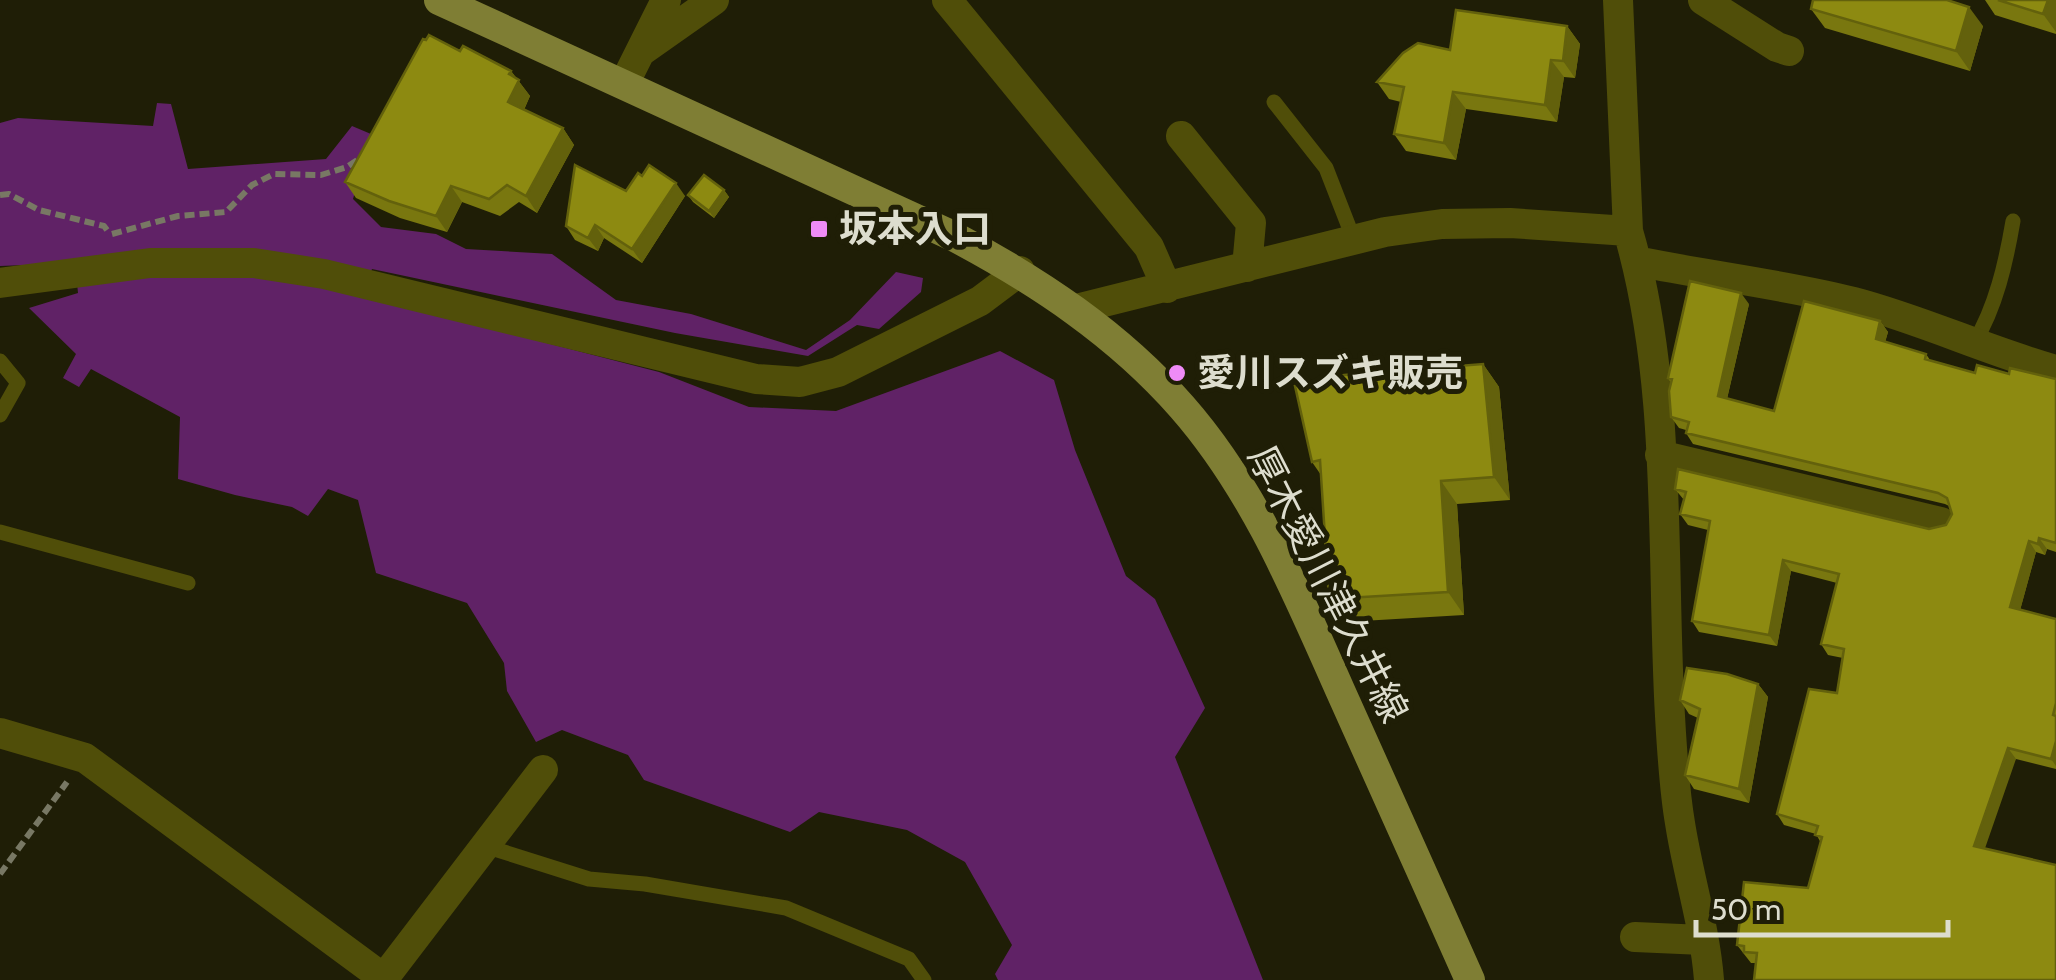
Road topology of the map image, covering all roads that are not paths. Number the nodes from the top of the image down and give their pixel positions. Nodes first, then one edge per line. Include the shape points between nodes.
1 (440, 0) edge
2 (666, 0) edge
3 (714, 0) edge
4 (947, 0) edge
5 (1618, 0) edge
6 (1703, 0) edge
7 (641, 51) junction
8 (1790, 51) dead end
9 (624, 84) junction
10 (1274, 102) dead end
11 (1180, 136) dead end
12 (2012, 221) dead end
13 (1628, 231) junction
14 (1354, 240) junction
15 (1636, 261) junction
16 (1247, 268) junction
17 (1020, 271) junction
18 (0, 283) edge
19 (1167, 288) junction
20 (1076, 310) junction
21 (1974, 343) junction
22 (0, 361) edge
23 (2056, 370) edge
24 (0, 415) edge
25 (1660, 456) junction
26 (1941, 522) edge
27 (0, 532) edge
28 (188, 583) dead end
29 (0, 733) edge
30 (543, 770) dead end
31 (485, 846) junction
32 (1634, 938) dead end
33 (1703, 940) junction
34 (385, 979) edge
35 (924, 980) edge
36 (1470, 980) edge
37 (1709, 980) edge

1 - 9 main road, 厚木愛川津久井線
2 - 7 street
3 - 7 street
4 - 19 street via 1149,246
5 - 13 street
6 - 8 street
7 - 9 street
9 - 17 main road, 厚木愛川津久井線
10 - 14 lane via 1326,168
11 - 16 street via 1251,224
12 - 21 lane via 2007,258
13 - 14 street via 1442,224
13 - 15 street
14 - 16 street
15 - 21 street via 1857,303
15 - 25 street
16 - 19 street
17 - 18 street via 980,301 838,372 800,382 756,379 324,274 254,263 150,263
17 - 20 main road, 厚木愛川津久井線
19 - 20 street
20 - 36 main road, 厚木愛川津久井線 via 1181,406 1258,516
21 - 23 street
22 - 24 lane via 18,383
25 - 26 street via 1900,496
25 - 33 street via 1670,718 1680,824
27 - 28 lane
29 - 34 street via 85,758
30 - 31 street
31 - 34 street
31 - 35 lane via 589,879 786,908 909,959
32 - 33 street
33 - 37 street

